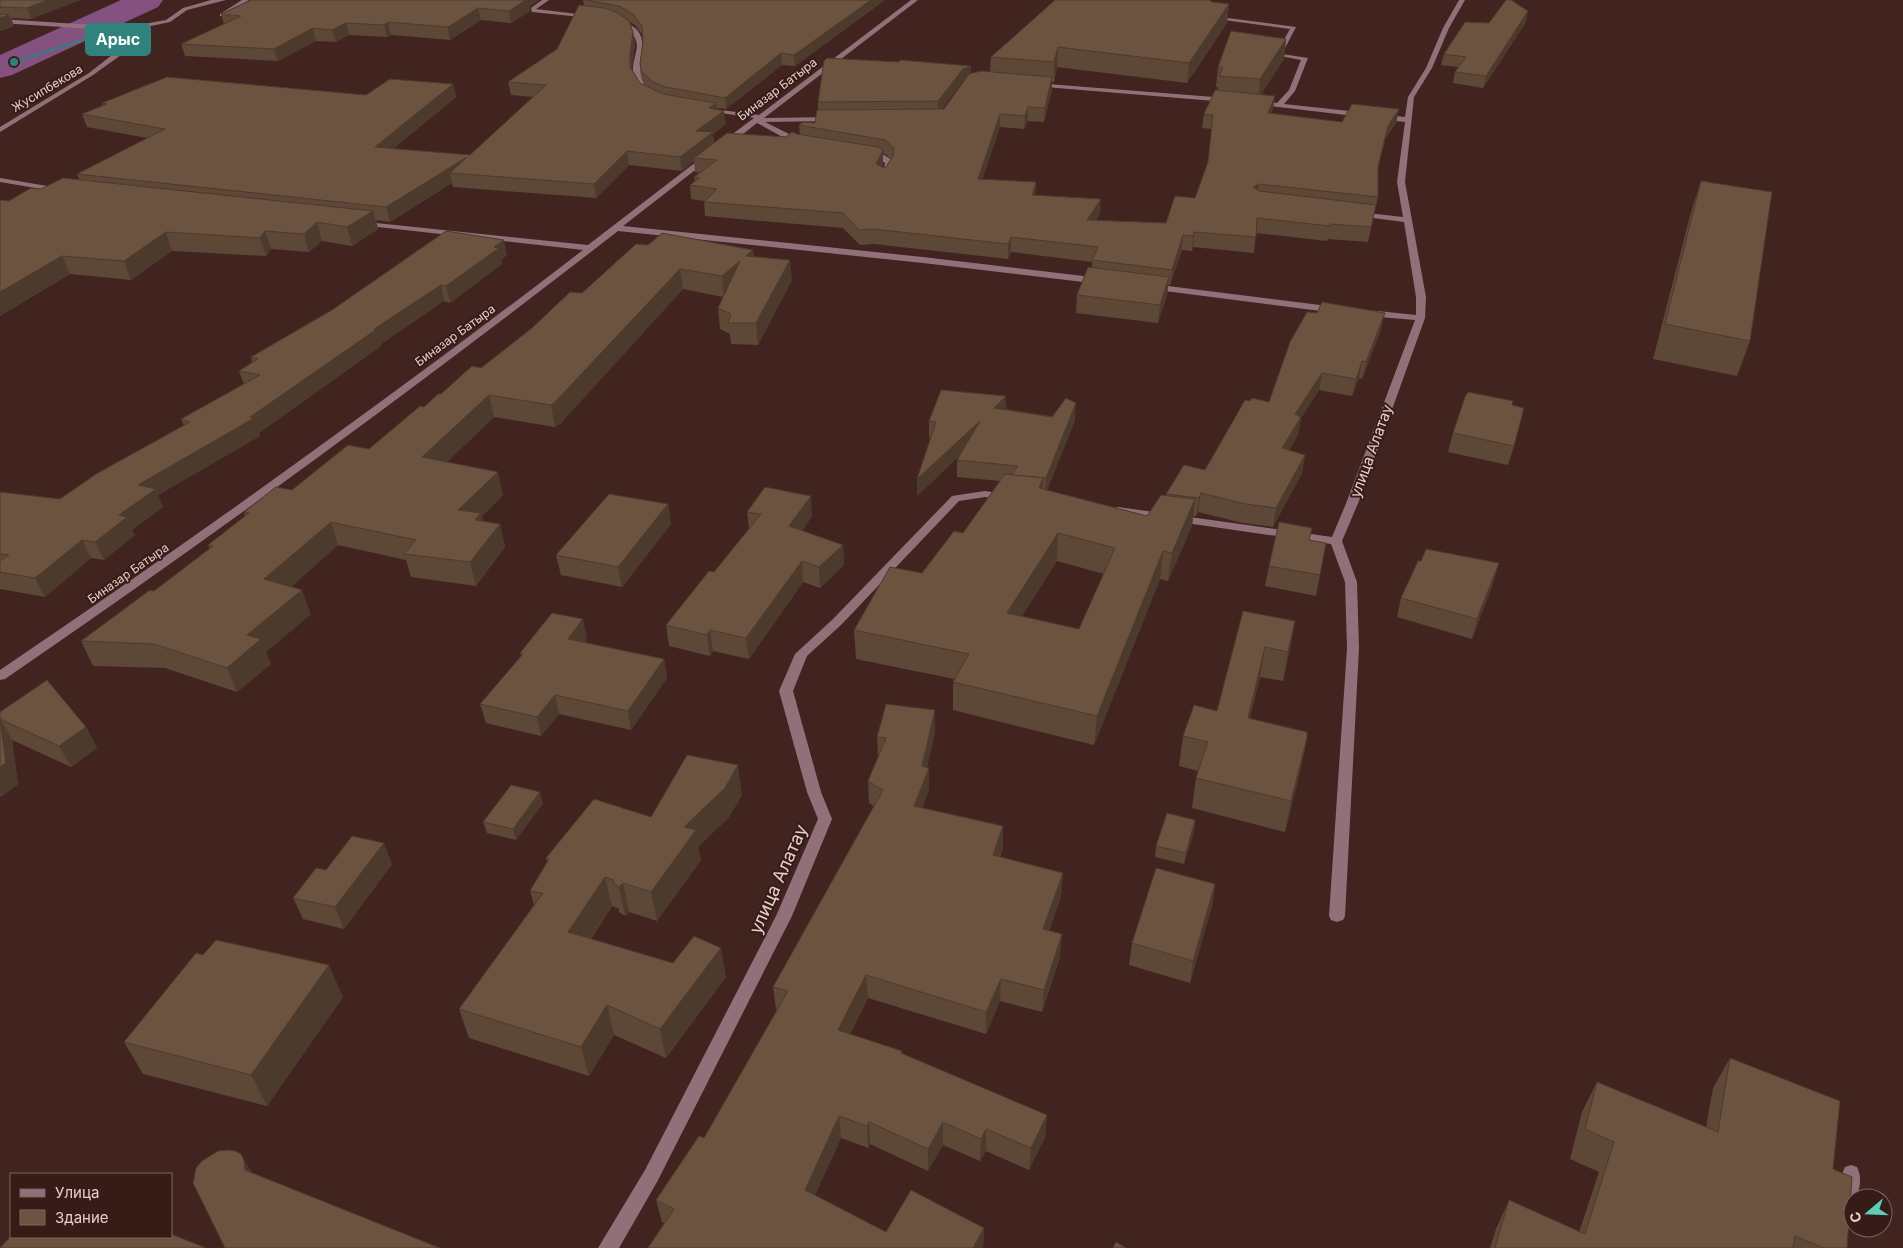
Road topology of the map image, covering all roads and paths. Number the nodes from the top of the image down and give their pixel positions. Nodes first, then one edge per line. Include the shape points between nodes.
1 (223, 0) edge
2 (246, 0) edge
3 (546, 0) edge
4 (915, 0) edge
5 (1462, 0) edge
6 (222, 15) edge
7 (598, 16) edge
8 (606, 17) edge
9 (1212, 18) edge
10 (0, 20) edge
11 (126, 28) junction
12 (1029, 85) edge
13 (650, 97) edge
14 (1236, 101) edge
15 (1245, 102) edge
16 (1279, 105) junction
17 (704, 109) edge
18 (758, 119) junction
19 (837, 119) edge
20 (1409, 120) junction
21 (0, 130) edge
22 (809, 145) edge
23 (857, 152) edge
24 (882, 178) edge
25 (0, 180) edge
26 (69, 192) edge
27 (1352, 213) edge
28 (1408, 220) junction
29 (354, 223) edge
30 (614, 228) junction
31 (590, 248) junction
32 (1107, 282) edge
33 (1146, 286) edge
34 (1420, 318) junction
35 (1022, 498) edge
36 (1108, 509) edge
37 (1336, 541) junction
38 (0, 676) edge
39 (1337, 916) dead end
40 (1851, 1173) dead end
41 (1850, 1188) edge
42 (608, 1248) edge

1 - 11 street via 185,9 168,20 144,27
2 - 6 street
3 - 7 street via 534,11
4 - 18 street, Биназар Батыра
5 - 20 street, улица Алатау via 1412,97
8 - 13 street via 632,27 639,36 641,50 636,77
9 - 16 street via 1294,28 1278,55 1304,58 1292,91
10 - 11 street
11 - 21 street, Жусипбекова via 140,37 133,44
12 - 14 street
15 - 16 street
16 - 20 street
17 - 18 street
18 - 19 street
18 - 22 street via 792,140
18 - 30 street, Биназар Батыра
20 - 28 street, улица Алатау via 1402,182
23 - 24 street via 889,162
25 - 26 street
27 - 28 street
28 - 34 street, улица Алатау via 1421,298
29 - 31 street
30 - 31 street, Биназар Батыра
30 - 32 street
31 - 38 street, Биназар Батыра via 488,327 137,583
33 - 34 street
34 - 37 street, улица Алатау
35 - 42 street, улица Алатау via 985,494 956,498 837,622 801,654 786,691 814,792 825,819 784,916 650,1176
36 - 37 street
37 - 39 street via 1352,582 1353,648
40 - 41 street

